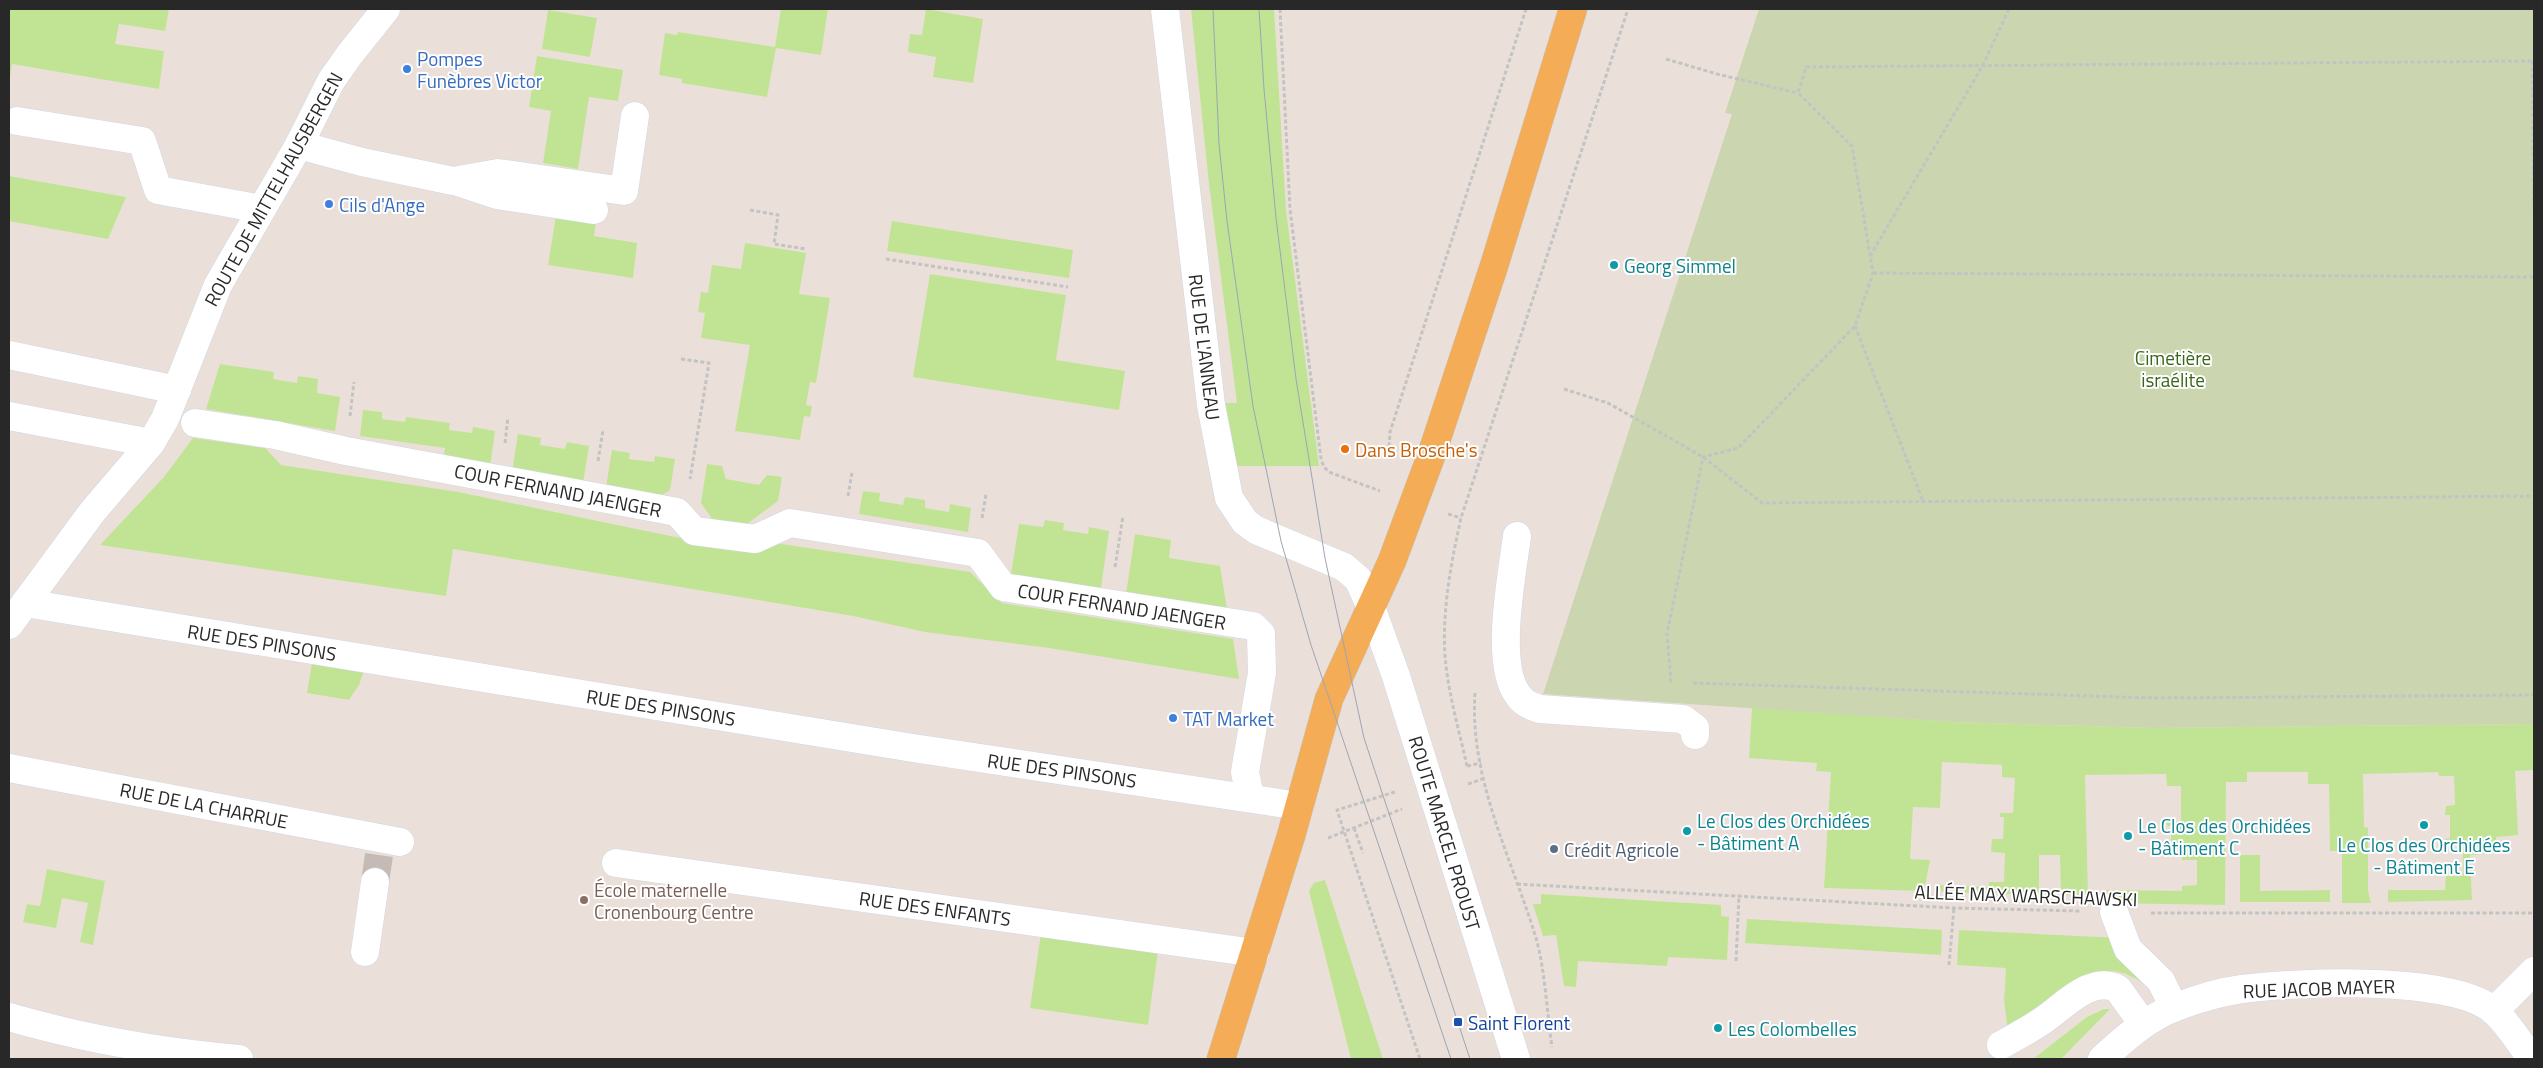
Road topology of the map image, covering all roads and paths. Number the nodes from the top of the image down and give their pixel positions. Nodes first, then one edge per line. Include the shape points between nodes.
1 (386, 9) edge
2 (1165, 9) edge
3 (1280, 9) edge
4 (1526, 9) edge
5 (1573, 9) edge
6 (1628, 9) edge
7 (2009, 9) edge
8 (1666, 59) dead end
9 (2533, 61) edge
10 (1982, 67) junction
11 (1798, 93) junction
12 (635, 116) dead end
13 (17, 121) dead end
14 (299, 145) junction
15 (453, 181) junction
16 (261, 209) junction
17 (594, 210) dead end
18 (750, 210) dead end
19 (2534, 219) edge
20 (806, 249) dead end
21 (1870, 256) junction
22 (886, 259) dead end
23 (1873, 273) junction
24 (2534, 277) edge
25 (1068, 287) dead end
26 (1855, 326) junction
27 (9, 355) edge
28 (681, 359) dead end
29 (1564, 389) dead end
30 (177, 390) junction
31 (9, 416) edge
32 (194, 422) dead end
33 (151, 443) junction
34 (1703, 457) junction
35 (2534, 496) edge
36 (1923, 501) junction
37 (1414, 504) junction
38 (1123, 516) dead end
39 (1461, 518) junction
40 (683, 519) junction
41 (1517, 536) dead end
42 (1109, 603) junction
43 (25, 604) junction
44 (1371, 607) junction
45 (9, 625) edge
46 (1681, 682) dead end
47 (1690, 683) dead end
48 (2534, 694) edge
49 (1695, 735) dead end
50 (1481, 763) dead end
51 (1468, 766) dead end
52 (9, 768) edge
53 (1400, 791) dead end
54 (1250, 797) junction
55 (1299, 806) junction
56 (1354, 828) dead end
57 (387, 845) dead end
58 (1363, 853) dead end
59 (616, 863) dead end
60 (375, 882) tunnel mouth
61 (1517, 884) junction
62 (1739, 896) junction
63 (1954, 908) junction
64 (2114, 912) junction
65 (2534, 913) edge
66 (365, 952) dead end
67 (1255, 953) junction
68 (1736, 961) dead end
69 (1949, 965) dead end
70 (2534, 971) edge
71 (2174, 1008) junction
72 (2494, 1011) junction
73 (9, 1017) edge
74 (2143, 1024) junction
75 (2001, 1045) dead end
76 (119, 1052) edge
77 (1553, 1052) dead end
78 (239, 1059) edge
79 (1221, 1059) edge
80 (1420, 1059) edge
81 (1516, 1059) edge
82 (2102, 1059) edge
83 (2532, 1059) edge

1 - 14 street, ROUTE DE MITTELHAUSBERGEN via 331,81
2 - 44 street, RUE DE L'ANNEAU via 1211,405 1230,498 1245,522 1256,530 1344,567 1358,579
3 - 37 path via 1290,209 1321,459 1329,472
4 - 37 path via 1390,432 1391,458
5 - 37 main road via 1494,266
6 - 39 path
7 - 10 path
8 - 11 path
9 - 10 path
9 - 19 path
10 - 11 path via 1806,67
10 - 21 path
11 - 21 path via 1852,146
12 - 15 street via 624,191 498,173
13 - 16 street via 142,141 158,190
14 - 15 street
14 - 16 street, ROUTE DE MITTELHAUSBERGEN
15 - 17 street via 497,195
16 - 30 street, ROUTE DE MITTELHAUSBERGEN via 218,285
18 - 20 path via 778,215 774,244
21 - 23 path
22 - 25 path
23 - 24 path
23 - 26 path
26 - 34 path via 1738,448
26 - 36 path
27 - 30 street
28 - 40 path via 708,363
29 - 34 path via 1608,403
30 - 33 street, ROUTE DE MITTELHAUSBERGEN
31 - 33 street
32 - 40 street, COUR FERNAND JAENGER via 667,510 677,512
33 - 43 street, ROUTE DE MITTELHAUSBERGEN via 93,511
34 - 36 path via 1762,503
34 - 46 path via 1667,634 1671,682
35 - 36 path
37 - 39 path
37 - 44 main road
38 - 42 path
39 - 51 path via 1451,564 1444,631 1449,682
40 - 42 street, COUR FERNAND JAENGER via 694,531 754,539 790,523 978,553 1002,588
41 - 49 street via 1506,654 1509,677 1517,695 1527,705 1540,709 1683,719 1695,728
42 - 54 street, COUR FERNAND JAENGER via 1253,626 1261,634 1262,673 1245,772
43 - 45 street, ROUTE DE MITTELHAUSBERGEN
43 - 54 street, RUE DES PINSONS via 913,748
44 - 55 main road via 1329,699
44 - 81 street, ROUTE MARCEL PROUST
47 - 48 path via 2153,698
50 - 61 path
52 - 57 street, RUE DE LA CHARRUE
53 - 80 path via 1337,810
54 - 55 street, RUE DES PINSONS
55 - 67 main road
56 - 58 path
59 - 67 street, RUE DES ENFANTS
60 - 66 street
61 - 62 path, ALLÉE MAX WARSCHAWSKI
61 - 77 path via 1536,940
62 - 63 path, ALLÉE MAX WARSCHAWSKI
62 - 68 path
63 - 64 path, ALLÉE MAX WARSCHAWSKI
63 - 69 path
64 - 65 path, ALLÉE MAX WARSCHAWSKI
64 - 71 street via 2128,949 2161,981
67 - 79 main road
70 - 72 street
71 - 72 street, RUE JACOB MAYER via 2241,989 2384,984 2427,987 2464,996
71 - 74 street, RUE JACOB MAYER
72 - 83 street
73 - 76 street
74 - 75 street via 2118,989 2103,986 2084,991
74 - 82 street, RUE JACOB MAYER
76 - 78 street

